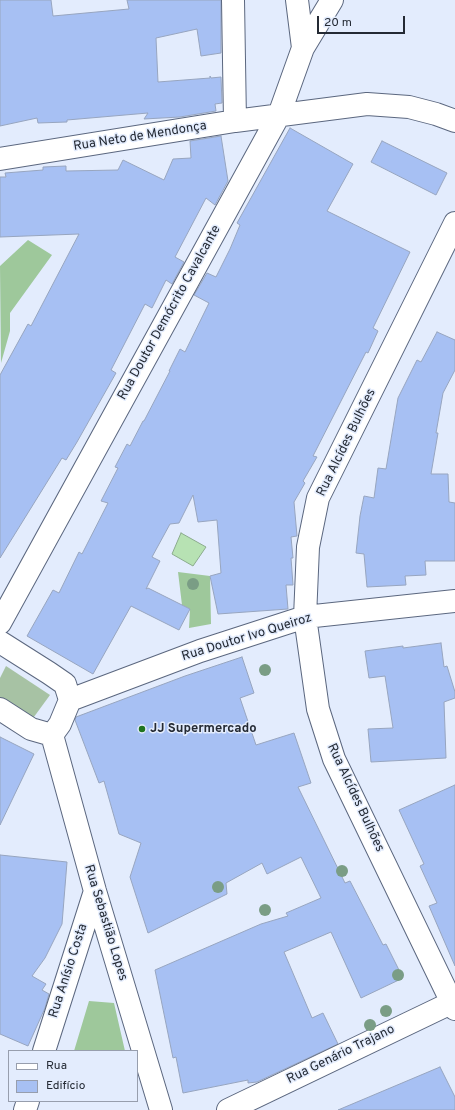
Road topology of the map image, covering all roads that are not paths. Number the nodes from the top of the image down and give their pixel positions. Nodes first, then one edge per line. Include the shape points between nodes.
1 (233, 0) edge
2 (297, 0) edge
3 (332, 0) edge
4 (303, 48) junction
5 (279, 115) junction
6 (235, 121) junction
7 (455, 122) edge
8 (0, 159) edge
9 (455, 223) edge
10 (455, 601) edge
11 (305, 617) junction
12 (0, 623) edge
13 (0, 642) edge
14 (67, 692) junction
15 (0, 709) edge
16 (52, 735) junction
17 (95, 891) junction
18 (454, 1004) edge
19 (44, 1050) edge
20 (161, 1110) edge
21 (228, 1110) edge

1 - 6 street
2 - 4 street
3 - 4 street, Rua Doutor Demócrito Cavalcante
4 - 5 street, Rua Doutor Demócrito Cavalcante
5 - 6 street, Rua Neto de Mendonça
5 - 7 street, Rua Neto de Mendonça via 367,104 409,107
5 - 12 street, Rua Doutor Demócrito Cavalcante
6 - 8 street, Rua Neto de Mendonça
9 - 11 street, Rua Alcídes Bulhões via 318,498 308,547
10 - 11 street, Rua Doutor Ivo Queiroz
11 - 14 street, Rua Doutor Ivo Queiroz
11 - 18 street, Rua Alcídes Bulhões via 318,709 334,759
13 - 14 street via 49,673
14 - 16 street via 60,724
15 - 16 street via 31,730
16 - 17 street, Rua Sebastião Lopes
17 - 19 street, Rua Anísio Costa
17 - 20 street, Rua Sebastião Lopes
18 - 21 street, Rua Genário Trajano

